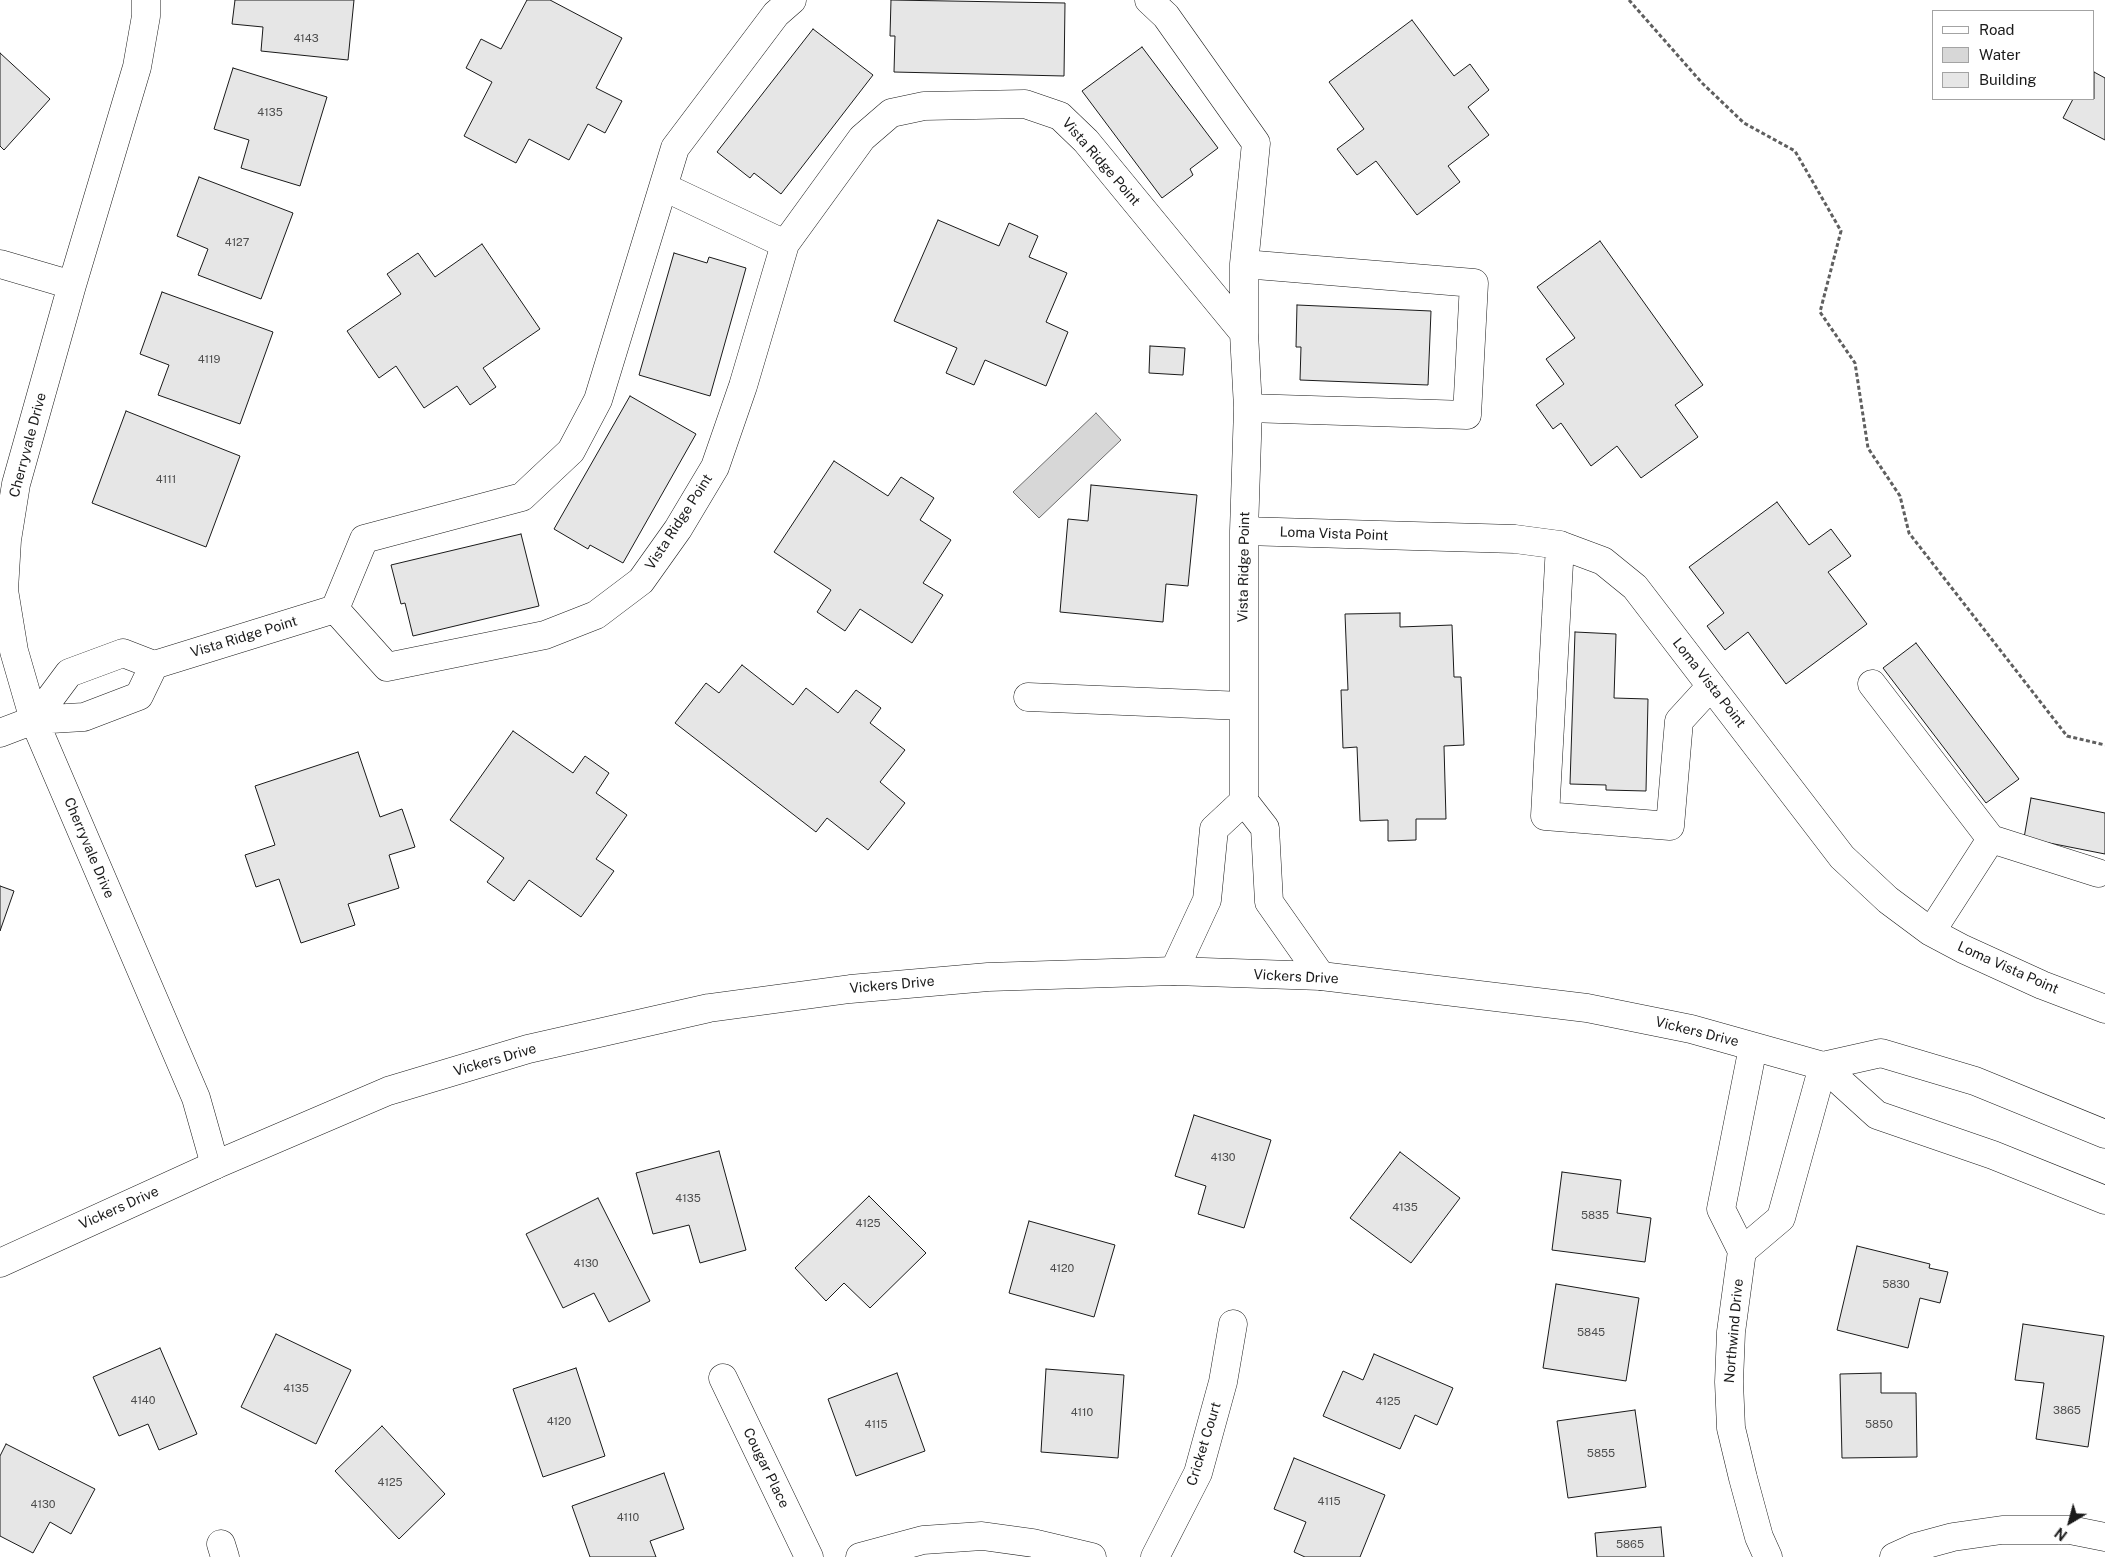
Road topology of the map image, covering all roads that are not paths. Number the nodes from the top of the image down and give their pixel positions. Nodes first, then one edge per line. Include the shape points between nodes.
1 (146, 0) edge
2 (792, 0) edge
3 (1149, 0) edge
4 (664, 187) junction
5 (785, 244) junction
6 (0, 264) edge
7 (1244, 264) junction
8 (72, 285) junction
9 (1244, 333) junction
10 (1248, 408) junction
11 (1244, 531) junction
12 (1560, 545) junction
13 (335, 610) junction
14 (154, 664) junction
15 (1872, 684) dead end
16 (1711, 686) junction
17 (1028, 697) dead end
18 (1243, 706) junction
19 (34, 720) junction
20 (0, 733) edge
21 (1244, 800) junction
22 (1991, 838) junction
23 (2098, 873) dead end
24 (1931, 932) junction
25 (1174, 971) junction
26 (1321, 976) junction
27 (2105, 1009) edge
28 (1753, 1046) junction
29 (1823, 1066) junction
30 (2105, 1134) edge
31 (214, 1165) junction
32 (2105, 1200) edge
33 (1742, 1251) junction
34 (0, 1263) edge
35 (1234, 1324) dead end
36 (722, 1378) dead end
37 (2105, 1536) edge
38 (809, 1557) edge
39 (860, 1557) edge
40 (1092, 1557) edge
41 (1155, 1557) edge
42 (1768, 1557) edge
43 (1894, 1557) edge

1 - 8 street, Cherryvale Drive via 137,67
2 - 4 street via 776,14 675,148
3 - 7 street, Vista Ridge Point via 1166,16 1256,143
4 - 5 street
4 - 13 street via 598,400 571,451 522,497 364,539
5 - 9 street, Vista Ridge Point via 862,138 891,113 924,106 1025,104 1060,116 1086,141
5 - 13 street, Vista Ridge Point via 715,468 641,581 596,615 545,635 387,667
6 - 8 street
7 - 9 street, Vista Ridge Point
7 - 10 street via 1474,283 1467,415
8 - 19 street, Cherryvale Drive via 16,484 7,540 4,590 14,651
9 - 10 street, Vista Ridge Point
10 - 11 street, Vista Ridge Point
11 - 12 street, Loma Vista Point via 1515,539
11 - 18 street, Vista Ridge Point
12 - 16 street, Loma Vista Point via 1603,561 1634,587
12 - 16 street via 1545,816 1670,826 1679,721
13 - 14 street, Vista Ridge Point
14 - 19 street via 139,696 84,717
14 - 19 street via 123,653 69,674
15 - 22 street
16 - 24 street, Loma Vista Point via 1842,857 1888,900
17 - 18 street
18 - 21 street, Vista Ridge Point
19 - 20 street
19 - 31 street, Cherryvale Drive via 196,1098
21 - 25 street via 1214,829 1207,900
21 - 26 street via 1265,828 1269,902
22 - 23 street
22 - 24 street
24 - 27 street, Loma Vista Point via 2026,978
25 - 26 street, Vickers Drive
25 - 31 street, Vickers Drive via 988,977 850,989 709,1008 528,1049 388,1091
26 - 28 street, Vickers Drive via 1587,1008 1691,1028
28 - 29 street, Vickers Drive
28 - 33 street via 1721,1209
29 - 30 street, Vickers Drive via 1881,1053 1975,1081
29 - 32 street, Vickers Drive via 1877,1115 1993,1155
29 - 33 street via 1781,1218
31 - 34 street, Vickers Drive
33 - 42 street, Northwind Drive via 1731,1332 1731,1428 1747,1495
35 - 41 street, Cricket Court via 1223,1382 1198,1472
36 - 38 street, Cougar Place
37 - 43 street via 2070,1530 2002,1530 1953,1537
39 - 40 street via 923,1540 982,1536 1034,1543

